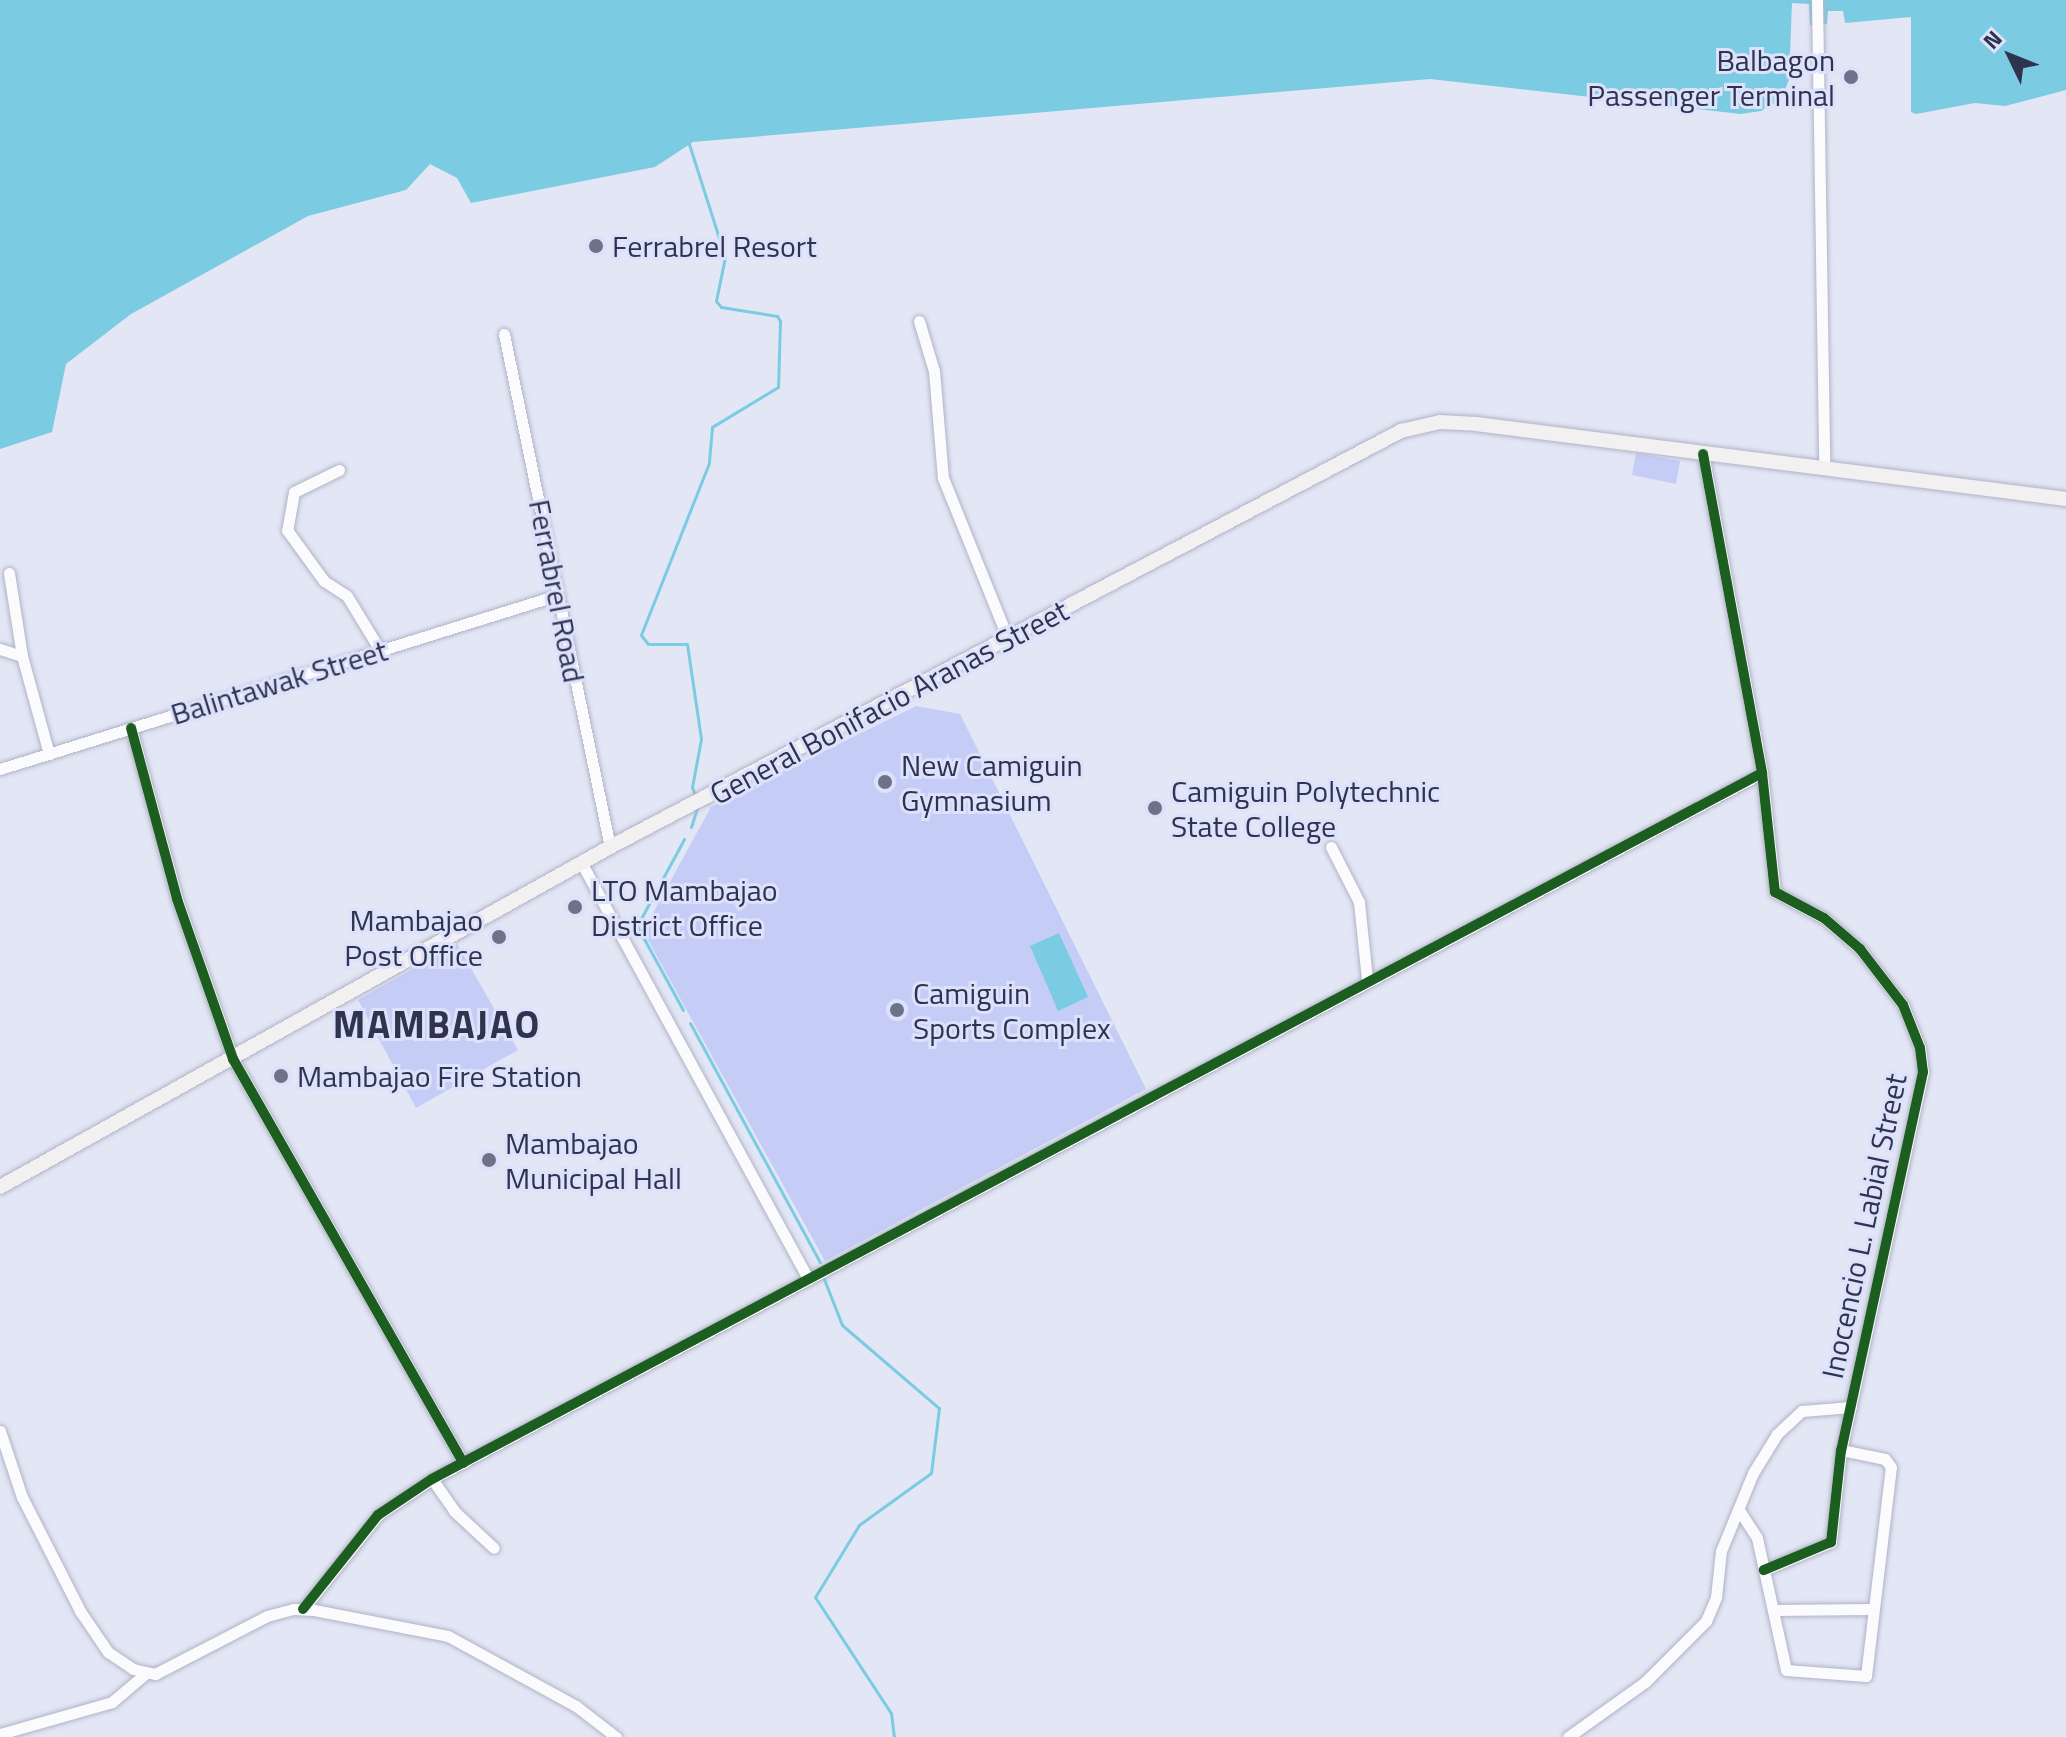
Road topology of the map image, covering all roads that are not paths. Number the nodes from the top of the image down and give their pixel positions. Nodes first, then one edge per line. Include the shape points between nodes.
1 (1817, 0) edge
2 (919, 321) dead end
3 (504, 334) dead end
4 (1703, 454) junction
5 (1828, 467) junction
6 (339, 470) dead end
7 (2066, 499) edge
8 (9, 573) dead end
9 (558, 595) junction
10 (1008, 639) junction
11 (0, 649) edge
12 (380, 650) junction
13 (22, 656) junction
14 (131, 728) junction
15 (49, 754) junction
16 (0, 769) edge
17 (1762, 773) junction
18 (610, 847) junction
19 (1331, 847) dead end
20 (582, 864) junction
21 (1367, 980) junction
22 (233, 1059) junction
23 (0, 1187) edge
24 (808, 1279) junction
25 (1851, 1407) junction
26 (0, 1431) edge
27 (1841, 1450) junction
28 (463, 1463) junction
29 (432, 1479) junction
30 (1739, 1510) junction
31 (494, 1548) dead end
32 (1764, 1570) junction
33 (303, 1609) junction
34 (1871, 1609) junction
35 (1773, 1610) junction
36 (145, 1674) junction
37 (0, 1734) edge
38 (616, 1737) edge
39 (1568, 1737) edge

1 - 5 street
2 - 10 street via 934,371 943,478
3 - 9 street, Ferrabrel Road
4 - 5 main road, General Bonifacio Aranas Street
4 - 10 main road, General Bonifacio Aranas Street via 1476,424 1420,425 1383,439
4 - 17 street, Inocencio L. Labial Street
5 - 7 main road, General Bonifacio Aranas Street
6 - 12 street via 294,492 287,530 324,581 347,596
8 - 13 street
9 - 12 street, Balintawak Street
9 - 18 street, Ferrabrel Road
10 - 18 main road, General Bonifacio Aranas Street
11 - 13 street
12 - 14 street, Balintawak Street
13 - 15 street
14 - 15 street, Balintawak Street
14 - 22 street via 177,899
15 - 16 street, Balintawak Street
17 - 21 street
17 - 25 street, Inocencio L. Labial Street via 1775,892 1824,918 1860,949 1903,1005 1920,1048 1923,1072
18 - 20 main road, General Bonifacio Aranas Street
19 - 21 street via 1359,902
20 - 22 main road, General Bonifacio Aranas Street
20 - 24 street
21 - 24 street
22 - 23 main road, General Bonifacio Aranas Street
22 - 28 street
24 - 28 street
25 - 27 street, Inocencio L. Labial Street
25 - 30 street via 1802,1411 1787,1421 1753,1473
26 - 36 street via 22,1497 80,1611 108,1652
27 - 32 street, Inocencio L. Labial Street via 1831,1542
27 - 34 street via 1890,1464
28 - 29 street
29 - 31 street via 454,1511
29 - 33 street via 378,1515
30 - 32 street via 1757,1538
30 - 39 street via 1721,1551 1716,1597 1706,1621 1645,1682
32 - 35 street
33 - 36 street via 267,1616 165,1671
33 - 38 street via 448,1636 576,1706
34 - 35 street
34 - 35 street via 1866,1676 1789,1673
36 - 37 street via 112,1702

